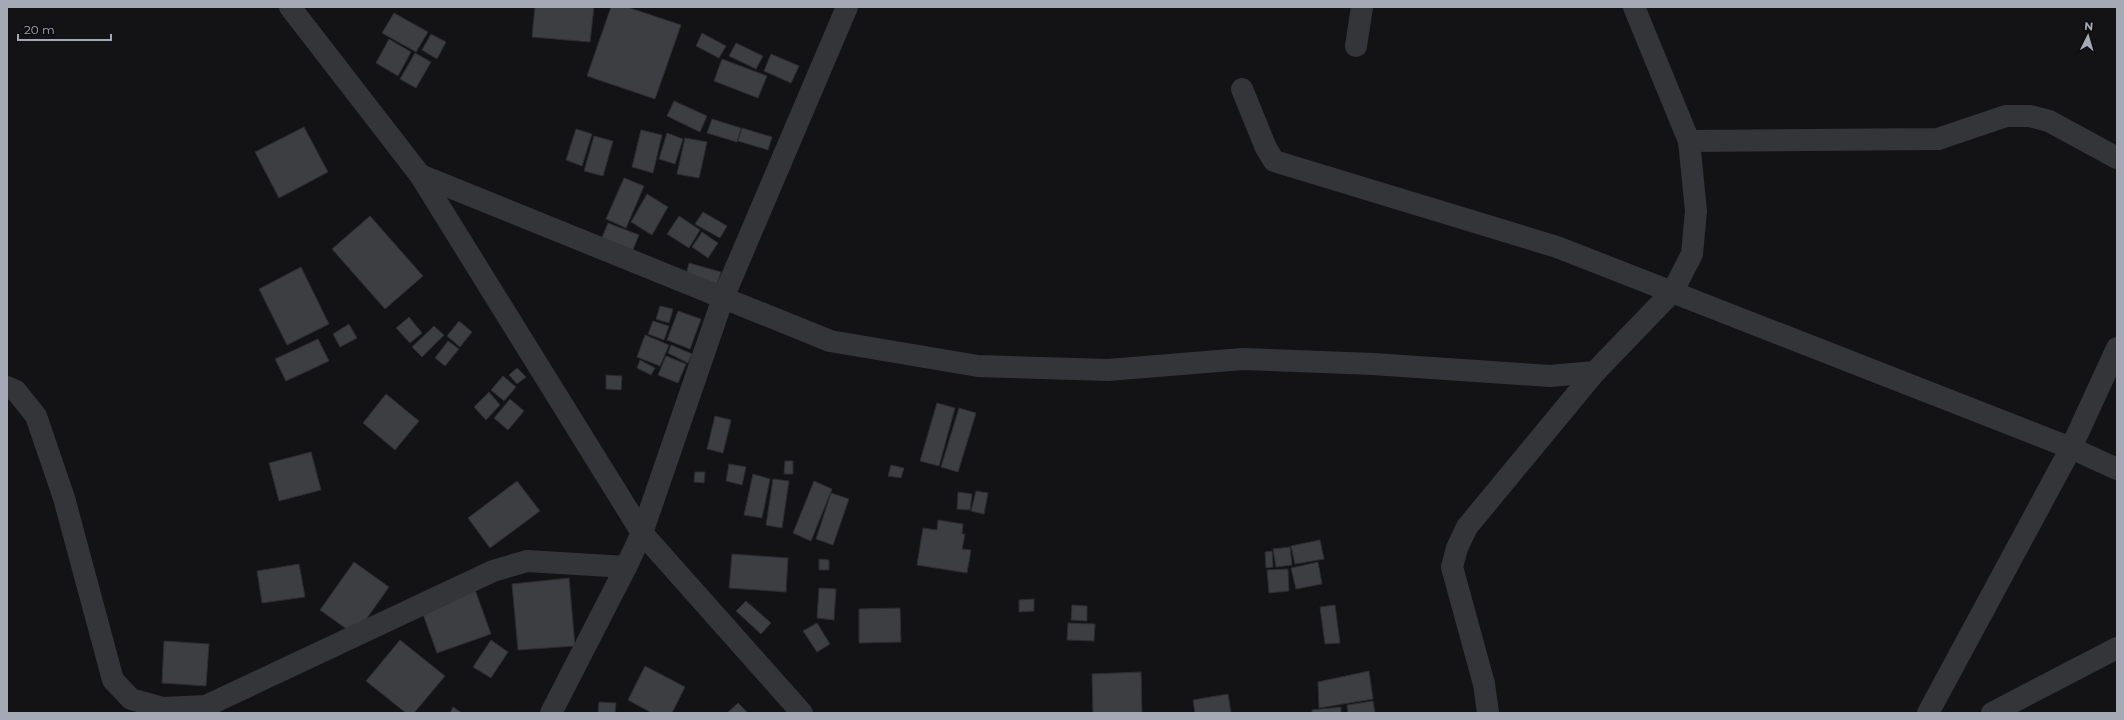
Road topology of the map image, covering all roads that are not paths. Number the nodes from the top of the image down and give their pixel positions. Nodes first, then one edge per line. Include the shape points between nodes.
1 (290, 7) edge
2 (847, 7) edge
3 (1362, 7) edge
4 (1634, 7) edge
5 (1356, 46) dead end
6 (1242, 89) dead end
7 (1689, 141) junction
8 (2117, 158) edge
9 (420, 175) junction
10 (1673, 291) junction
11 (723, 298) junction
12 (2117, 348) edge
13 (1595, 372) junction
14 (7, 387) edge
15 (2071, 448) junction
16 (2117, 469) edge
17 (642, 532) junction
18 (626, 567) junction
19 (2117, 648) edge
20 (551, 713) edge
21 (802, 713) edge
22 (1488, 713) edge
23 (1928, 713) edge
24 (1992, 713) edge

1 - 9 street
2 - 11 street
3 - 5 street
4 - 7 street
6 - 10 street via 1266,148 1274,161 1557,246
7 - 8 street via 1938,139 2006,116 2030,116 2050,121
7 - 10 street via 1696,211 1692,254
9 - 11 street
9 - 17 street
10 - 13 street
10 - 15 street
11 - 13 street via 830,341 978,366 1108,370 1242,359 1550,376
11 - 17 street
12 - 15 street
13 - 22 street via 1467,527 1452,567 1484,684
14 - 18 street via 16,391 36,416 64,498 113,680 131,699 163,708 206,706 493,571 527,561
15 - 16 street
15 - 23 street
17 - 18 street
17 - 21 street
18 - 20 street
19 - 24 street

